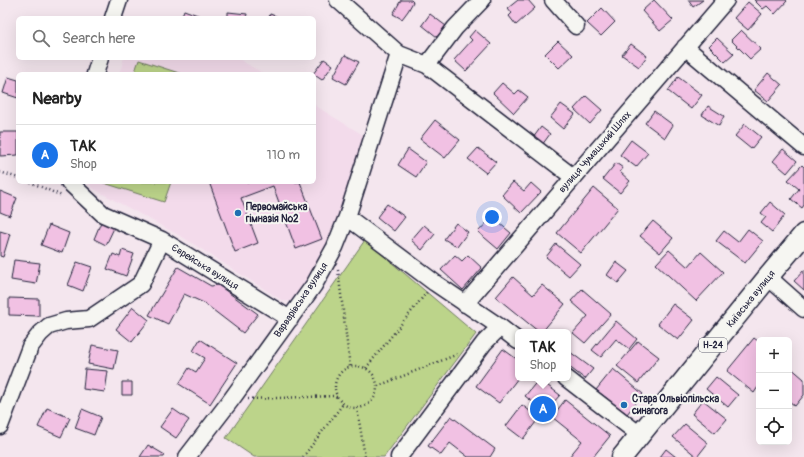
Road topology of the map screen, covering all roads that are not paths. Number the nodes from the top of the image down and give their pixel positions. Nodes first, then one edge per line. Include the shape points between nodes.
1 (119, 0) edge
2 (338, 0) edge
3 (482, 0) edge
4 (553, 0) edge
5 (726, 0) edge
6 (114, 16) edge
7 (576, 26) dead end
8 (685, 47) junction
9 (399, 54) junction
10 (99, 60) edge
11 (427, 65) junction
12 (96, 72) edge
13 (804, 147) edge
14 (573, 177) junction
15 (71, 184) edge
16 (347, 217) junction
17 (804, 234) edge
18 (162, 240) junction
19 (768, 277) junction
20 (465, 304) junction
21 (804, 309) edge
22 (290, 319) junction
23 (500, 327) junction
24 (515, 339) edge
25 (570, 381) edge
26 (0, 426) edge
27 (640, 435) junction
28 (187, 457) edge
29 (399, 457) edge
30 (622, 457) edge

1 - 6 street
2 - 9 street
3 - 11 street via 455,28
4 - 7 street
5 - 8 street, вулиця Чумацький Шлях
8 - 13 street
8 - 14 street, вулиця Чумацький Шлях
9 - 11 street
9 - 16 street, Варварівська вулиця
10 - 12 street
11 - 14 street
14 - 20 street, вулиця Чумацький Шлях
15 - 18 street via 103,214
16 - 20 street
16 - 22 street, Варварівська вулиця via 335,248 314,285
17 - 19 main road, Київська вулиця / Н-24
18 - 22 street, Єврейська вулиця
18 - 26 street, Єврейська вулиця via 141,284 89,319 49,326 40,334 30,347
19 - 21 street
19 - 27 main road, Київська вулиця / Н-24
20 - 23 street
22 - 28 street, Варварівська вулиця
23 - 24 street
23 - 29 street via 484,343
25 - 27 street
27 - 30 main road, Київська вулиця / Н-24

